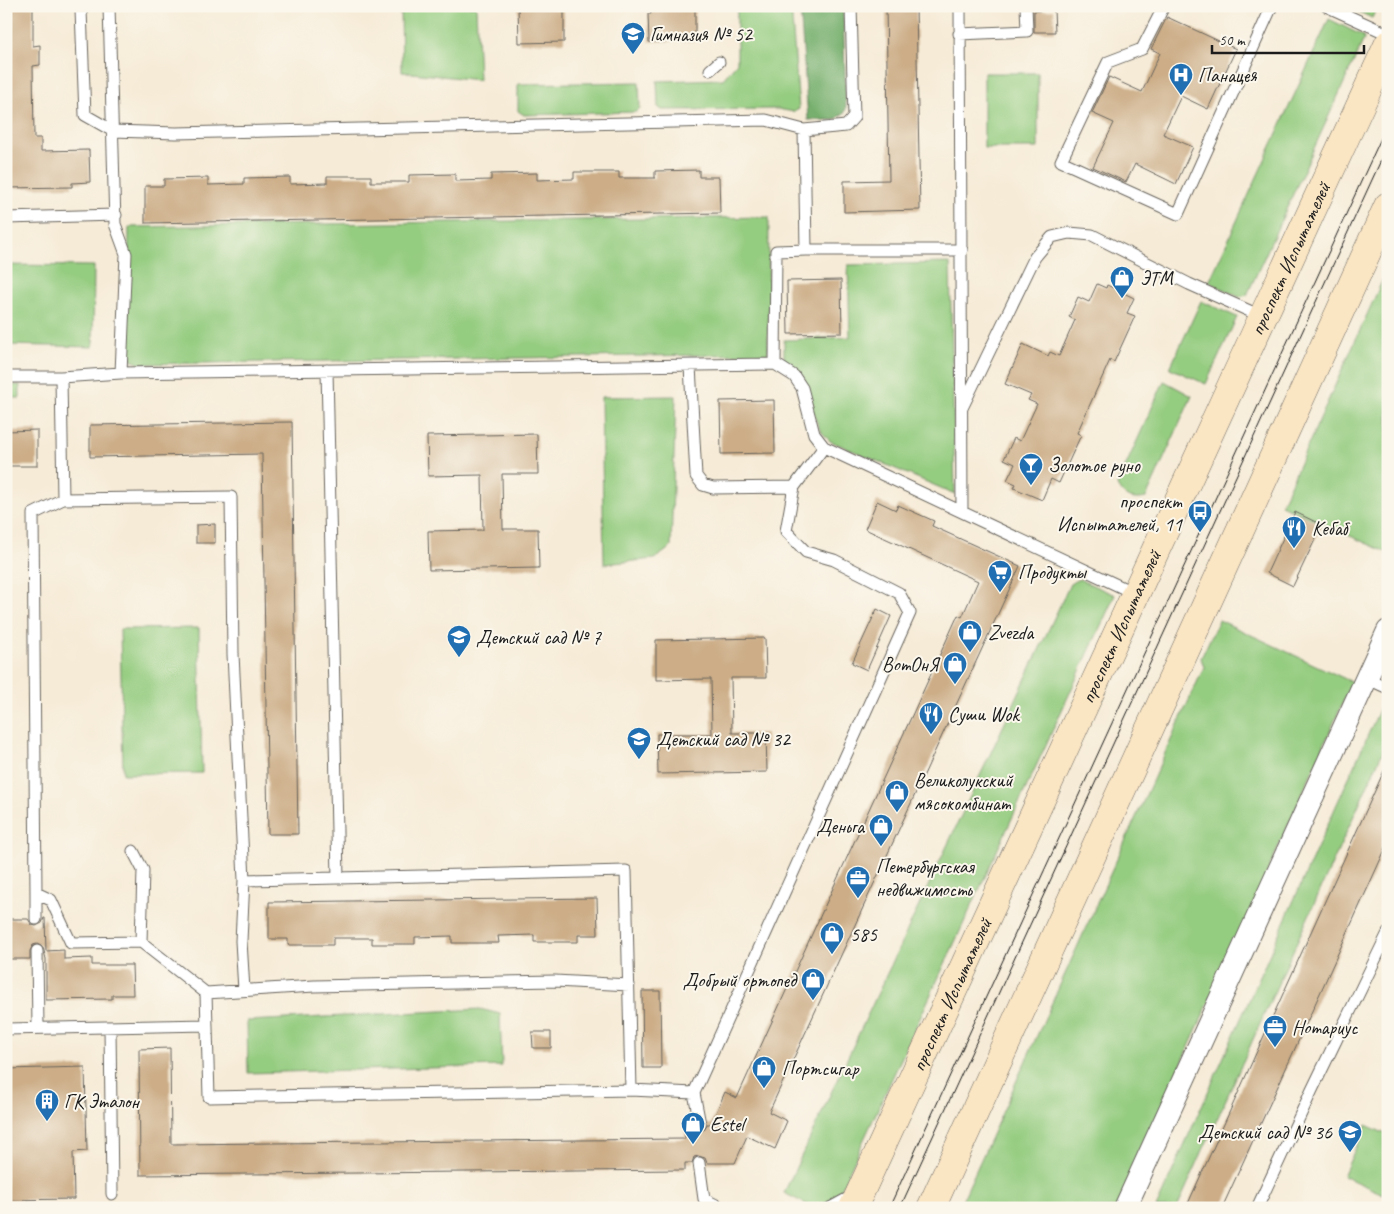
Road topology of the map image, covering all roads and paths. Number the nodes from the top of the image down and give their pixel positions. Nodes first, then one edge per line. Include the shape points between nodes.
1 (84, 6) edge
2 (109, 6) edge
3 (851, 6) edge
4 (960, 6) edge
5 (1026, 6) edge
6 (1164, 6) edge
7 (1272, 6) edge
8 (1326, 6) edge
9 (959, 34) junction
10 (1388, 34) edge
11 (1388, 44) edge
12 (804, 130) junction
13 (114, 131) junction
14 (1388, 206) edge
15 (116, 215) junction
16 (6, 218) edge
17 (806, 250) junction
18 (962, 250) junction
19 (1263, 317) junction
20 (775, 364) junction
21 (690, 366) junction
22 (327, 370) junction
23 (121, 373) junction
24 (6, 377) edge
25 (61, 377) junction
26 (961, 410) junction
27 (824, 447) junction
28 (794, 487) junction
29 (63, 499) junction
30 (962, 511) junction
31 (1136, 594) junction
32 (1388, 631) edge
33 (1366, 678) junction
34 (1388, 688) edge
35 (133, 851) dead end
36 (338, 878) junction
37 (244, 880) junction
38 (36, 893) junction
39 (36, 919) dead end
40 (1388, 933) edge
41 (141, 942) junction
42 (37, 951) dead end
43 (629, 985) junction
44 (244, 990) junction
45 (206, 993) junction
46 (207, 1025) junction
47 (110, 1027) junction
48 (38, 1028) junction
49 (6, 1029) edge
50 (631, 1090) junction
51 (694, 1093) junction
52 (700, 1124) dead end
53 (700, 1163) dead end
54 (112, 1194) dead end
55 (857, 1200) edge
56 (722, 1208) edge
57 (830, 1208) edge
58 (931, 1208) edge
59 (1125, 1208) edge
60 (1256, 1208) edge

1 - 13 lane via 81,10 84,115
2 - 13 lane
3 - 12 lane via 854,117 846,126
4 - 9 lane
5 - 9 lane via 1027,31
6 - 7 lane via 1142,49 1108,62 1060,161 1178,214
8 - 10 lane
9 - 18 lane
11 - 19 main road, проспект Испытателей
12 - 13 lane via 766,120 176,134
12 - 17 lane
13 - 15 lane
14 - 58 main road
15 - 16 lane
15 - 23 lane via 126,254
17 - 18 lane
17 - 20 lane via 776,250
18 - 26 lane
19 - 26 lane via 1092,236 1069,233 1052,237 1035,257
19 - 31 main road, проспект Испытателей
20 - 21 lane
20 - 27 lane via 794,376 802,388 814,434
21 - 22 lane
21 - 28 lane via 696,476 703,485 713,488
22 - 23 lane
22 - 36 lane
23 - 25 lane
24 - 25 lane
25 - 29 lane
26 - 30 lane
27 - 28 lane
27 - 30 lane
28 - 51 lane via 786,531 806,552 834,560 899,593 910,613
29 - 37 lane via 231,497 233,654
29 - 38 lane via 33,514
30 - 31 lane
31 - 55 main road, проспект Испытателей
32 - 33 street
33 - 34 lane
33 - 59 street
35 - 41 lane via 143,870
36 - 37 lane
36 - 43 lane via 626,871
37 - 44 lane via 241,941
38 - 39 lane
38 - 41 lane via 51,900 71,943
40 - 60 lane
41 - 45 lane
42 - 48 lane
43 - 44 lane via 556,981
43 - 50 lane
44 - 45 lane
45 - 46 lane
46 - 47 lane
46 - 50 lane via 209,1097
47 - 48 lane
47 - 54 lane
48 - 49 lane
50 - 51 lane
51 - 52 lane
53 - 56 lane via 704,1199
55 - 57 lane

